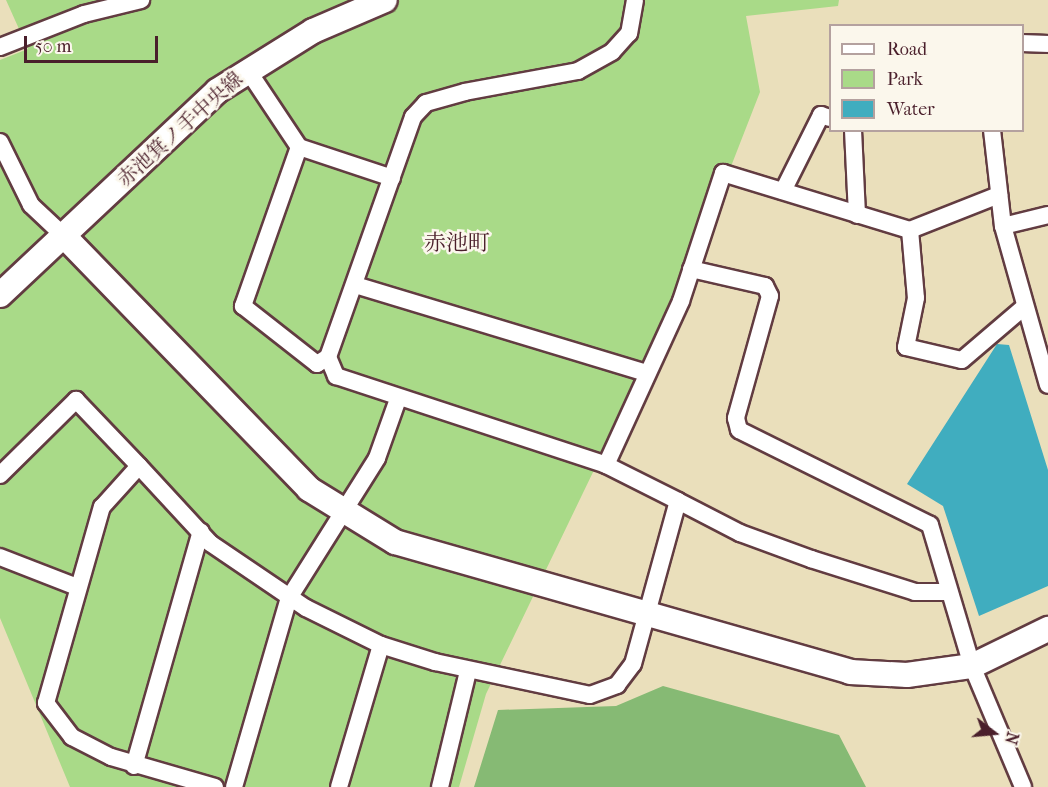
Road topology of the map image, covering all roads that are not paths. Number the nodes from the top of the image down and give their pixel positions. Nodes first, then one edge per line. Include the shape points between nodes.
1 (141, 0) edge
2 (385, 0) edge
3 (635, 0) edge
4 (1024, 43) edge
5 (1048, 44) edge
6 (0, 47) edge
7 (247, 69) junction
8 (829, 117) edge
9 (853, 132) edge
10 (992, 132) edge
11 (0, 142) edge
12 (299, 147) junction
13 (392, 178) junction
14 (783, 191) junction
15 (999, 195) junction
16 (857, 215) junction
17 (1048, 215) edge
18 (1003, 226) junction
19 (910, 230) junction
20 (63, 235) junction
21 (691, 269) junction
22 (355, 285) junction
23 (0, 295) edge
24 (1024, 308) junction
25 (328, 357) junction
26 (647, 373) junction
27 (1048, 385) edge
28 (398, 399) junction
29 (606, 465) junction
30 (139, 466) junction
31 (0, 475) edge
32 (678, 501) junction
33 (339, 511) junction
34 (201, 531) junction
35 (0, 558) edge
36 (77, 586) junction
37 (948, 592) junction
38 (289, 598) junction
39 (646, 614) junction
40 (1048, 629) edge
41 (381, 645) junction
42 (972, 666) junction
43 (468, 671) junction
44 (134, 766) junction
45 (215, 787) edge
46 (234, 787) edge
47 (339, 787) edge
48 (440, 787) edge
49 (1023, 787) edge

1 - 6 street via 84,14
2 - 7 street, 赤池箕ノ手中央線 via 314,31
3 - 13 street via 629,33 612,52 578,70 511,81 426,104 413,117
4 - 5 street
7 - 12 street
7 - 20 street, 赤池箕ノ手中央線
8 - 14 street via 821,115
9 - 16 street
10 - 15 street
11 - 20 street via 31,205
12 - 13 street
12 - 25 street via 243,306 317,364
13 - 22 street
14 - 16 street
14 - 21 street via 723,172
15 - 18 street
15 - 19 street
16 - 19 street
17 - 18 street
18 - 24 street
19 - 24 street via 915,298 906,347 962,360
20 - 23 street, 赤池箕ノ手中央線
20 - 33 street via 229,412
21 - 26 street
21 - 37 street via 765,286 770,296 735,423 739,430 930,525
22 - 25 street
22 - 26 street
24 - 27 street
25 - 28 street via 336,376
26 - 29 street
28 - 29 street
28 - 33 street via 377,458
29 - 32 street
30 - 31 street via 76,400
30 - 34 street
30 - 36 street via 102,507
32 - 37 street via 740,533 811,559 915,591
32 - 39 street
33 - 38 street
33 - 39 street via 395,542
34 - 38 street
34 - 44 street
35 - 36 street
36 - 44 street via 46,704 72,737
37 - 42 street
38 - 41 street
38 - 46 street
39 - 42 street via 850,672 907,675
39 - 43 street via 628,675 605,692 590,695
40 - 42 street
41 - 43 street
41 - 47 street
42 - 49 street
43 - 48 street
44 - 45 street

